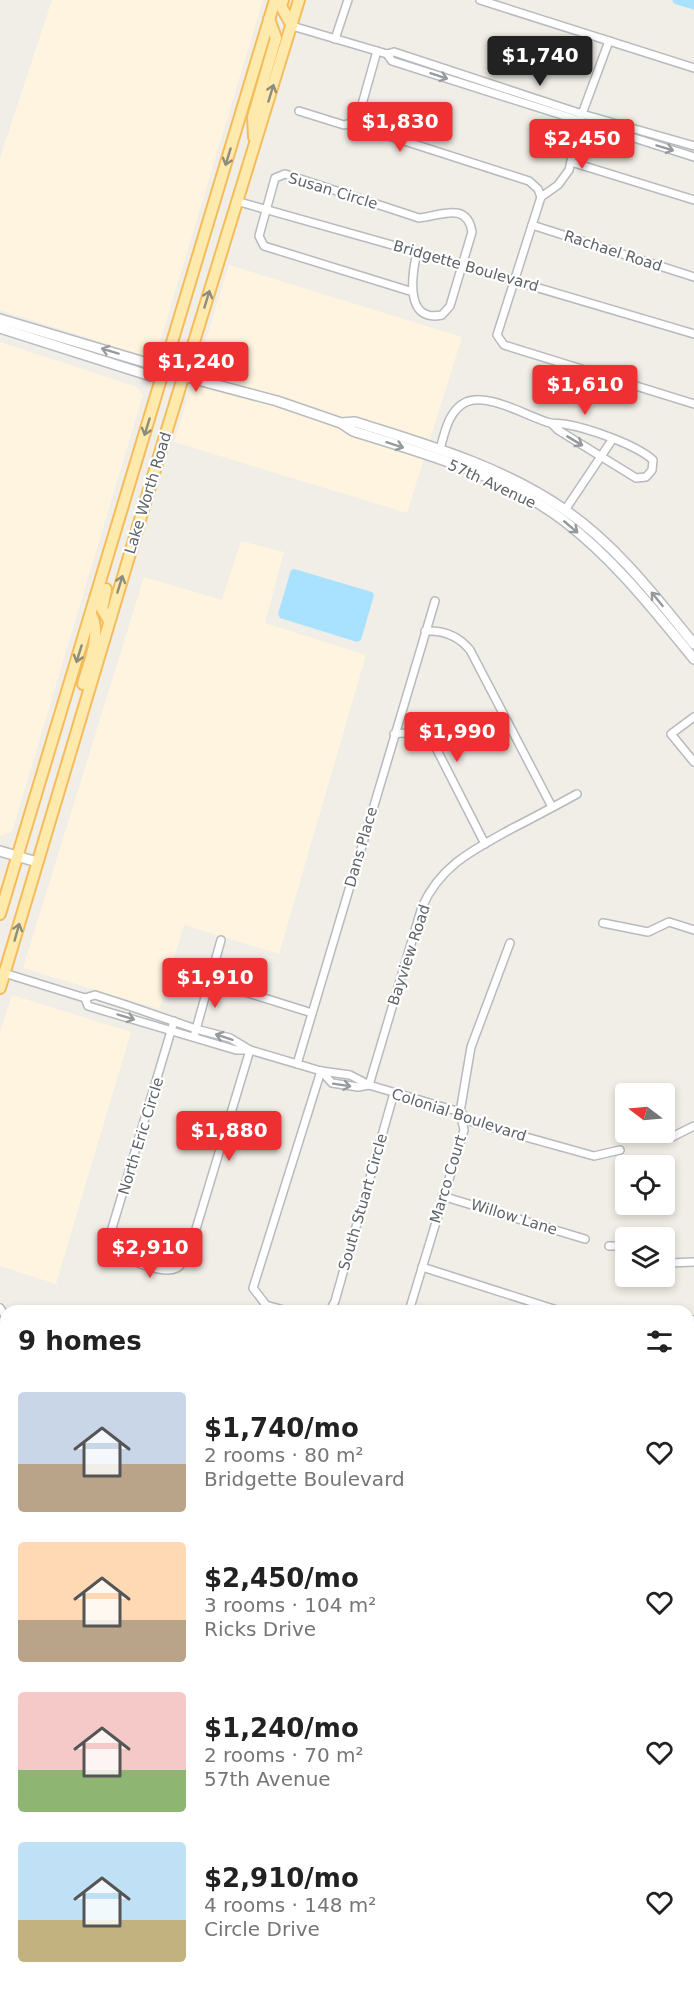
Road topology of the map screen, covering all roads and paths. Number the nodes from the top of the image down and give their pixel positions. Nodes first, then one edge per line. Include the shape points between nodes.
1 (275, 0) edge
2 (283, 0) edge
3 (299, 0) edge
4 (348, 0) edge
5 (480, 0) edge
6 (269, 19) junction
7 (292, 26) junction
8 (335, 39) junction
9 (609, 41) junction
10 (377, 51) junction
11 (387, 54) junction
12 (694, 68) edge
13 (300, 111) dead end
14 (582, 114) junction
15 (360, 120) junction
16 (580, 122) junction
17 (254, 146) junction
18 (694, 146) edge
19 (694, 157) edge
20 (572, 162) junction
21 (541, 196) junction
22 (694, 200) edge
23 (236, 201) junction
24 (265, 210) junction
25 (532, 225) junction
26 (417, 252) junction
27 (462, 265) junction
28 (694, 277) edge
29 (514, 280) junction
30 (413, 292) junction
31 (0, 318) edge
32 (0, 328) edge
33 (694, 334) edge
34 (165, 371) junction
35 (184, 375) junction
36 (694, 404) edge
37 (342, 423) junction
38 (551, 423) junction
39 (612, 440) junction
40 (440, 449) junction
41 (602, 456) junction
42 (565, 510) junction
43 (119, 522) junction
44 (435, 601) dead end
45 (91, 614) junction
46 (109, 621) junction
47 (425, 631) junction
48 (694, 644) edge
49 (694, 659) edge
50 (694, 717) edge
51 (77, 729) junction
52 (394, 734) junction
53 (694, 762) edge
54 (576, 794) dead end
55 (552, 807) junction
56 (485, 844) junction
57 (0, 851) edge
58 (18, 857) junction
59 (37, 862) junction
60 (0, 914) edge
61 (603, 923) dead end
62 (694, 930) edge
63 (221, 940) dead end
64 (510, 943) dead end
65 (4, 974) junction
66 (210, 981) junction
67 (0, 988) edge
68 (85, 998) junction
69 (312, 1013) junction
70 (174, 1021) junction
71 (173, 1031) junction
72 (195, 1033) junction
73 (250, 1050) junction
74 (297, 1064) junction
75 (321, 1071) junction
76 (369, 1085) junction
77 (394, 1093) junction
78 (460, 1112) junction
79 (694, 1126) edge
80 (675, 1136) edge
81 (620, 1150) dead end
82 (442, 1196) junction
83 (585, 1239) dead end
84 (609, 1246) dead end
85 (615, 1246) edge
86 (694, 1262) edge
87 (675, 1263) edge
88 (422, 1267) junction
89 (266, 1305) edge
90 (334, 1305) edge
91 (411, 1305) edge
92 (541, 1305) edge

1 - 6 main road, Lake Worth Road
2 - 7 main road via 281,6
3 - 7 main road, Lake Worth Road
4 - 8 street
5 - 9 street
6 - 17 main road via 276,38 253,117
6 -> 34 main road, Lake Worth Road
7 - 8 street
17 -> 7 main road, Lake Worth Road
8 - 10 street
9 - 12 street
9 - 14 street
10 - 11 street
10 - 15 street
11 - 14 street via 393,52
11 -> 16 street via 392,61
13 - 15 street via 344,125
14 - 16 street
14 - 18 street
15 - 21 street via 367,129 529,182
16 -> 19 street
16 - 20 street
17 - 23 main road, Lake Worth Road
20 - 21 street via 558,185
20 - 22 street
21 - 25 street
23 - 24 street, Bridgette Boulevard
35 -> 23 main road, Lake Worth Road
24 - 26 street, Bridgette Boulevard
24 - 27 street, Susan Circle via 275,178 285,174 420,218 453,212 468,220 472,232
24 - 30 street, Susan Circle via 259,236 264,246
25 - 28 street, Rachael Road
25 - 29 street
26 - 27 street, Bridgette Boulevard
26 - 30 street
27 - 29 street, Bridgette Boulevard
27 - 30 street via 450,306 442,315 430,316 420,311
29 - 33 street, Bridgette Boulevard
29 - 36 street via 497,329 504,345
34 -> 31 street, 57th Avenue
32 - 34 street, 57th Avenue via 149,375
34 - 35 street, 57th Avenue
34 -> 43 main road, Lake Worth Road
35 - 37 street, 57th Avenue
46 -> 35 main road, Lake Worth Road
37 - 40 street, 57th Avenue via 356,422
37 -> 49 street, 57th Avenue via 353,431 482,475 561,519 635,587
38 - 39 street
38 - 40 street via 494,403 465,402 451,414
38 -> 41 street
39 - 41 street
39 - 41 street via 644,452 653,460 652,470 646,477 636,478
40 - 42 street, 57th Avenue via 519,482
41 - 42 street
48 -> 42 street, 57th Avenue via 628,566
43 - 45 main road, Lake Worth Road
43 - 46 main road via 120,541 103,598 102,609
44 - 47 street, Dans Place
45 - 51 main road via 96,633 76,705
45 -> 58 main road, Lake Worth Road
46 - 51 main road, Lake Worth Road
47 - 52 street, Dans Place
47 - 55 street via 452,635 470,650
50 - 53 street via 672,734
51 - 59 main road, Lake Worth Road
52 - 56 street via 416,734 432,743
52 - 69 street, Dans Place
54 - 55 street, Bayview Road
55 - 56 street, Bayview Road
56 - 76 street, Bayview Road via 450,867 425,901
57 - 58 street
58 - 59 street
58 - 60 main road, Lake Worth Road
65 -> 59 main road, Lake Worth Road
61 - 62 street via 648,932 669,921
63 - 66 street
64 - 78 street, Marco Court via 471,1047
65 - 67 main road, Lake Worth Road
65 - 68 street
66 - 69 street
66 - 72 street
68 - 70 street via 95,995
68 -> 71 street via 88,1006
69 - 74 street, Dans Place
70 - 71 street, North Eric Circle
70 - 72 street
71 - 72 street
71 - 73 street, North Eric Circle via 110,1235 111,1251 165,1271 178,1267 189,1252
72 - 73 street, Colonial Boulevard via 230,1038
73 - 74 street, Colonial Boulevard
74 - 75 street, Colonial Boulevard
75 - 76 street, Colonial Boulevard via 350,1075
75 -> 76 street, Colonial Boulevard via 332,1083 358,1088
75 - 89 street via 253,1288
76 - 77 street, Colonial Boulevard
77 - 78 street, Colonial Boulevard
77 - 90 street, South Stuart Circle
78 - 81 street, Colonial Boulevard via 472,1122 594,1156
78 - 82 street, Marco Court via 464,1130
79 - 80 street
82 - 83 street, Willow Lane
82 - 88 street, Marco Court
84 - 85 street
86 - 87 street
88 - 91 street, Marco Court
88 - 92 street

